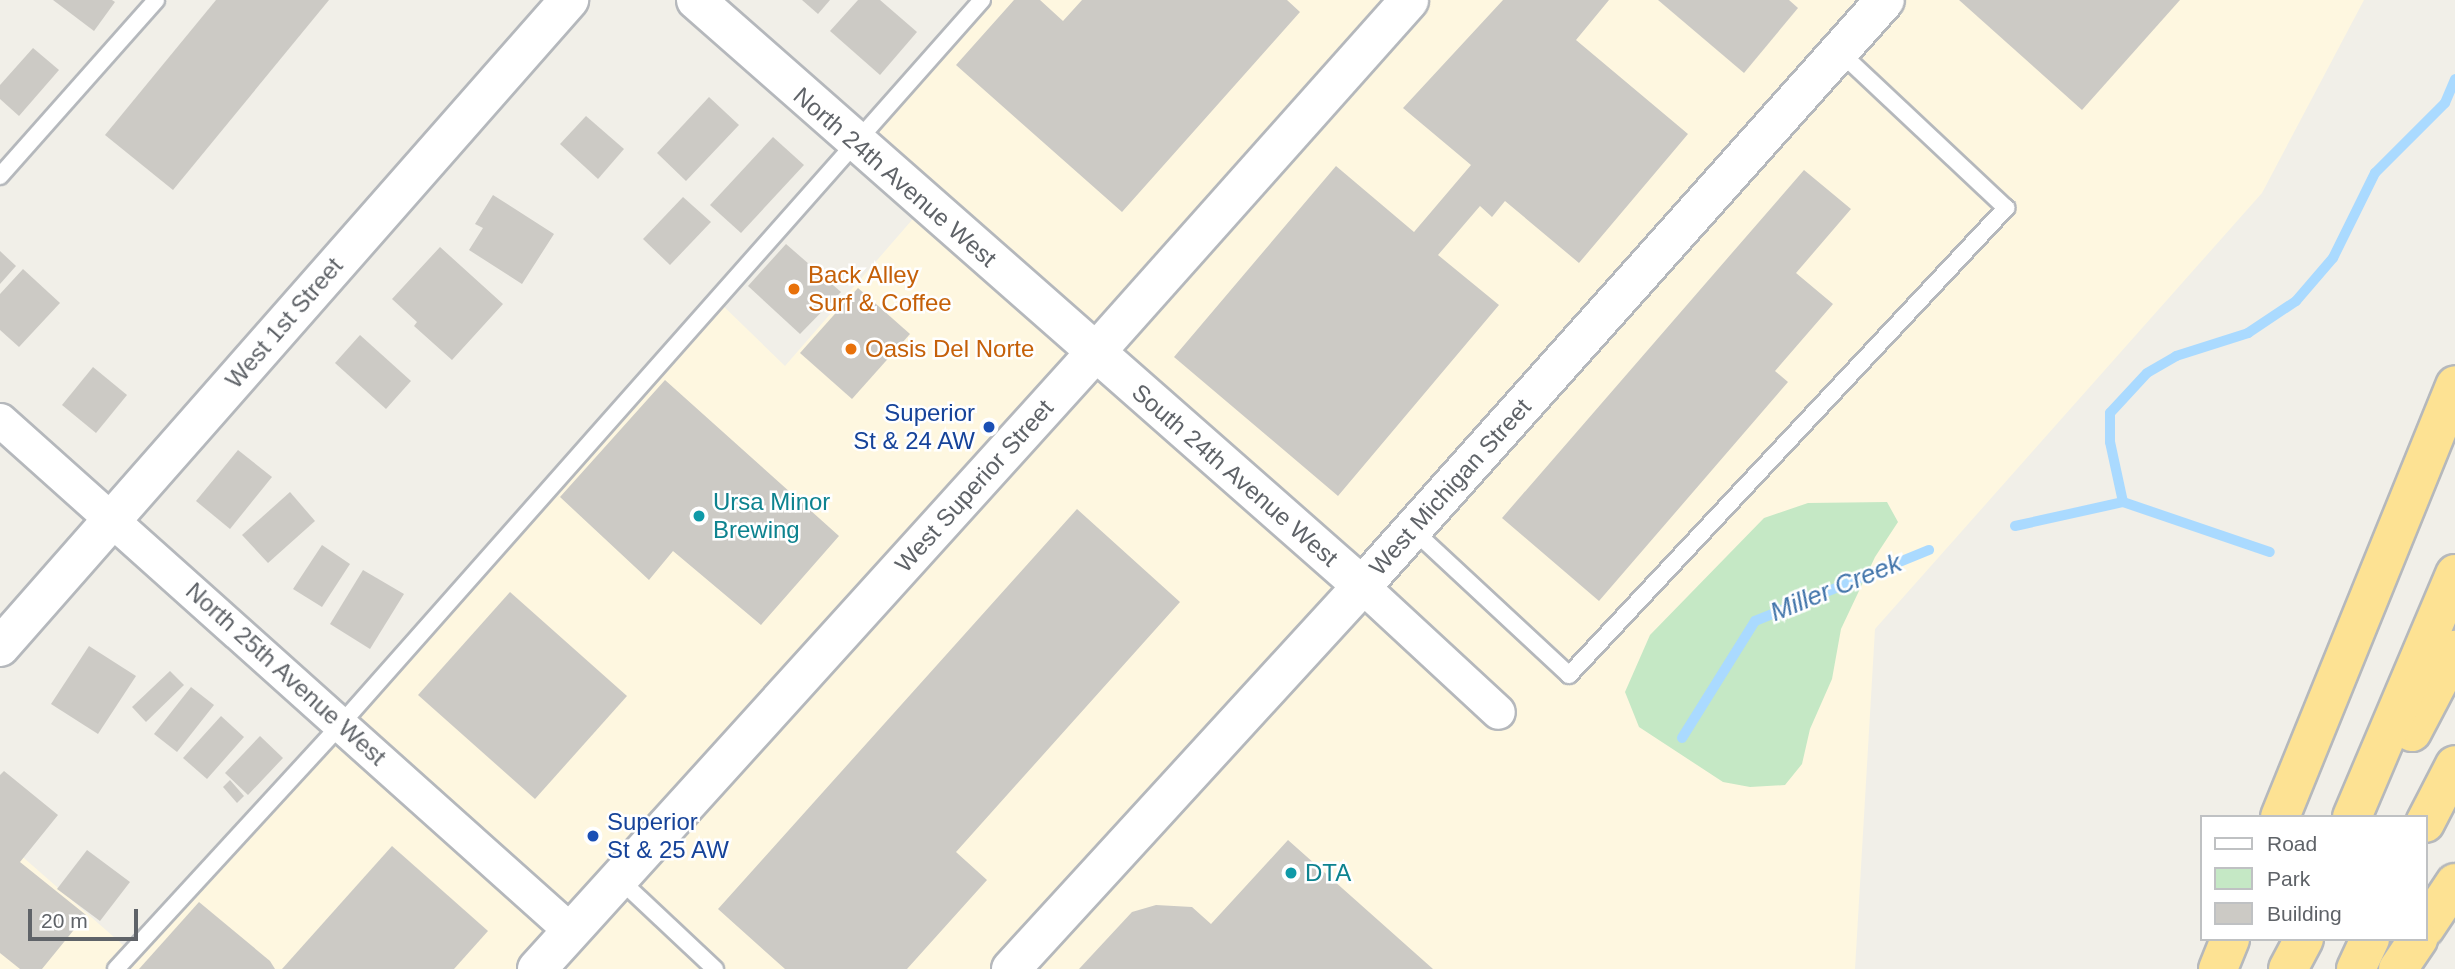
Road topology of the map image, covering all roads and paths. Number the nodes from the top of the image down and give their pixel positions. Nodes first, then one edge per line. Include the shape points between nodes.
1 (156, 0) edge
2 (569, 0) edge
3 (696, 0) edge
4 (982, 0) edge
5 (1409, 0) edge
6 (1876, 3) edge
7 (1839, 51) junction
8 (855, 142) junction
9 (0, 176) edge
10 (1095, 353) junction
11 (2455, 385) edge
12 (0, 419) edge
13 (112, 518) junction
14 (1412, 529) junction
15 (2455, 574) edge
16 (1362, 586) junction
17 (0, 647) edge
18 (2455, 650) edge
19 (1498, 712) dead end
20 (341, 724) junction
21 (2455, 765) edge
22 (2281, 815) edge
23 (2353, 815) edge
24 (2369, 815) edge
25 (2427, 819) edge
26 (618, 878) junction
27 (2455, 883) edge
28 (2427, 925) edge
29 (571, 930) junction
30 (2229, 941) edge
31 (2369, 941) edge
32 (2416, 941) edge
33 (116, 969) edge
34 (537, 969) edge
35 (715, 969) edge
36 (1010, 969) edge
37 (2218, 969) edge
38 (2356, 969) edge
39 (2398, 969) edge

1 - 9 lane
2 - 13 street, West 1st Street
3 - 8 street, North 24th Avenue West
4 - 8 lane
5 - 10 street, West Superior Street
6 - 7 street, West Michigan Street
7 - 14 street, West Michigan Street
7 - 14 lane via 2006,208 1569,675
8 - 10 street, North 24th Avenue West
8 - 20 lane
10 - 16 street, South 24th Avenue West
10 - 26 street, West Superior Street
11 - 22 highway
12 - 13 street, North 25th Avenue West
13 - 17 street, West 1st Street
13 - 20 street, North 25th Avenue West
14 - 16 street, West Michigan Street
15 - 23 highway
16 - 19 street, South 24th Avenue West
16 - 36 street, West Michigan Street
18 - 24 highway
20 - 29 street, North 25th Avenue West
20 - 33 lane
21 - 25 highway
26 - 29 street, West Superior Street
26 - 35 lane
27 - 28 highway
29 - 34 street, West Superior Street
30 - 37 highway
31 - 38 highway
32 - 39 highway

